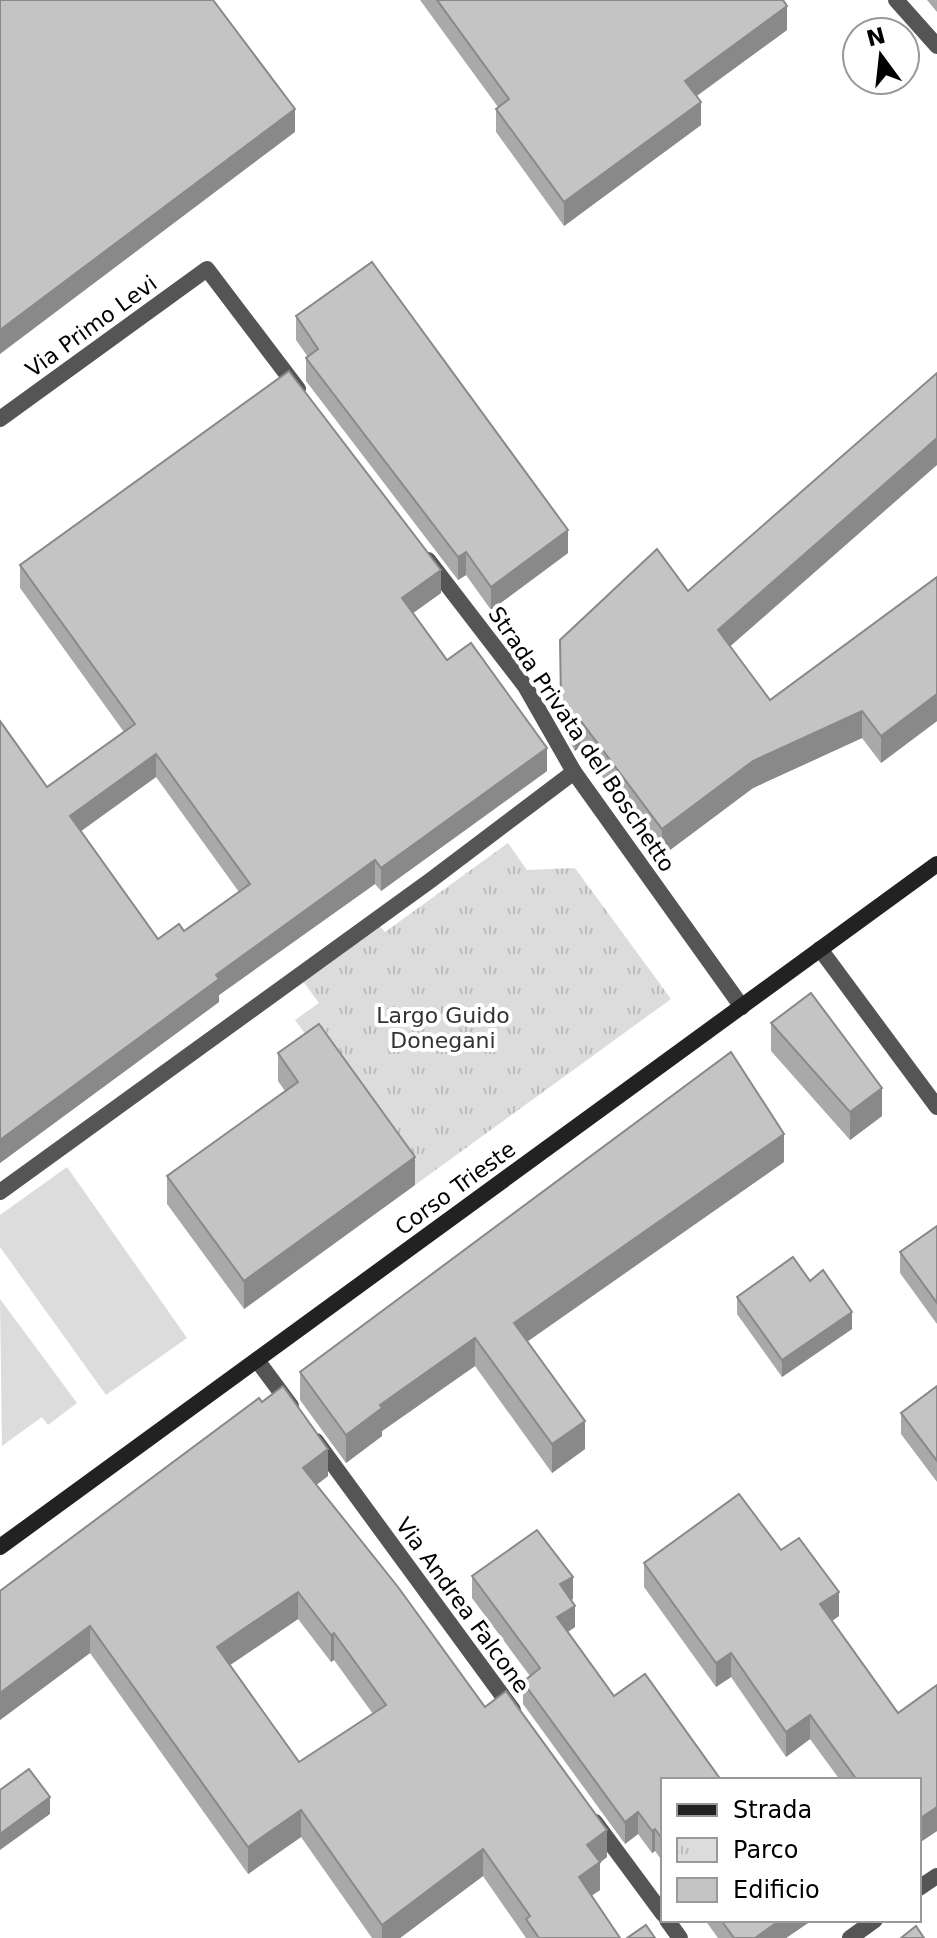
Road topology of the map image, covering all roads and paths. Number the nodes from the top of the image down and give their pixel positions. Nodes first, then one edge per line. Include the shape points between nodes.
1 (896, 0) edge
2 (937, 46) edge
3 (313, 408) edge
4 (0, 419) edge
5 (419, 547) edge
6 (574, 772) junction
7 (937, 864) edge
8 (820, 949) junction
9 (742, 1007) junction
10 (937, 1107) edge
11 (0, 1192) edge
12 (257, 1360) junction
13 (0, 1547) edge
14 (523, 1723) edge
15 (588, 1812) edge
16 (661, 1911) edge
17 (872, 1922) edge
18 (850, 1938) edge

1 - 2 street
3 - 4 street, Via Primo Levi via 207,269
5 - 6 street, Strada Privata del Boschetto via 525,686
6 - 9 street, Strada Privata del Boschetto
6 - 11 street
7 - 8 main road, Corso Trieste
8 - 9 main road, Corso Trieste
8 - 10 street
9 - 12 main road, Corso Trieste
12 - 13 main road, Corso Trieste
12 - 14 street, Via Andrea Falcone
15 - 16 street
17 - 18 street

